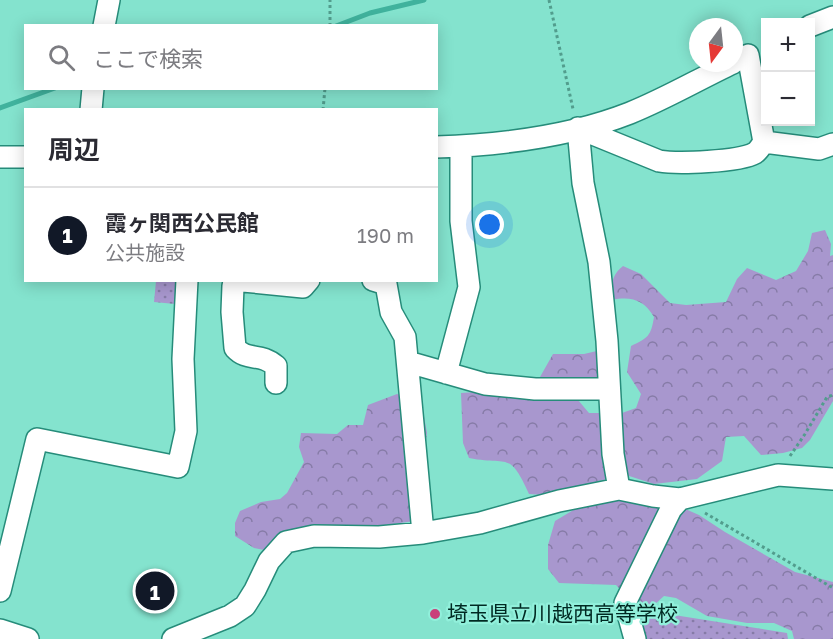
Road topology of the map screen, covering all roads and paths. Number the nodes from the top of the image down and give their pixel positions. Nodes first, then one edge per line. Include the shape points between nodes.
1 (109, 0) edge
2 (330, 0) edge
3 (549, 0) edge
4 (833, 17) edge
5 (104, 24) edge
6 (330, 24) edge
7 (815, 24) edge
8 (745, 57) edge
9 (93, 90) edge
10 (325, 90) edge
11 (91, 108) edge
12 (323, 108) edge
13 (578, 128) junction
14 (764, 142) junction
15 (833, 144) edge
16 (461, 146) junction
17 (438, 147) edge
18 (0, 157) edge
19 (24, 157) edge
20 (187, 282) edge
21 (240, 282) edge
22 (253, 282) edge
23 (307, 282) edge
24 (380, 282) edge
25 (408, 362) junction
26 (446, 372) junction
27 (276, 383) dead end
28 (609, 389) junction
29 (833, 395) edge
30 (778, 475) junction
31 (833, 479) edge
32 (619, 489) junction
33 (680, 498) junction
34 (423, 533) junction
35 (833, 588) edge
36 (0, 591) edge
37 (0, 630) edge
38 (28, 639) edge
39 (173, 639) edge
40 (635, 639) edge

1 - 5 street
2 - 6 path
3 - 13 path
4 - 7 street
8 - 13 street via 629,113
8 - 14 street
9 - 11 street
10 - 12 path
13 - 14 street via 671,163 731,159 756,153
13 - 16 street via 500,144
13 - 28 street via 583,183 598,262
14 - 15 street via 819,149
16 - 17 street
16 - 26 street via 461,221 469,287
18 - 19 street
20 - 36 street via 183,359 186,431 178,467 37,439
21 - 27 street via 233,286 235,348 244,356 268,359 276,366
22 - 23 street via 303,287
24 - 25 street via 386,284 391,312 405,337
25 - 26 street
25 - 34 street
26 - 28 street via 485,384
28 - 32 street
29 - 30 path via 827,397
30 - 31 street
30 - 33 street
32 - 33 street
32 - 34 street
33 - 35 path
33 - 40 street via 625,603
34 - 39 street via 314,536 286,542 268,561 245,606
37 - 38 street

